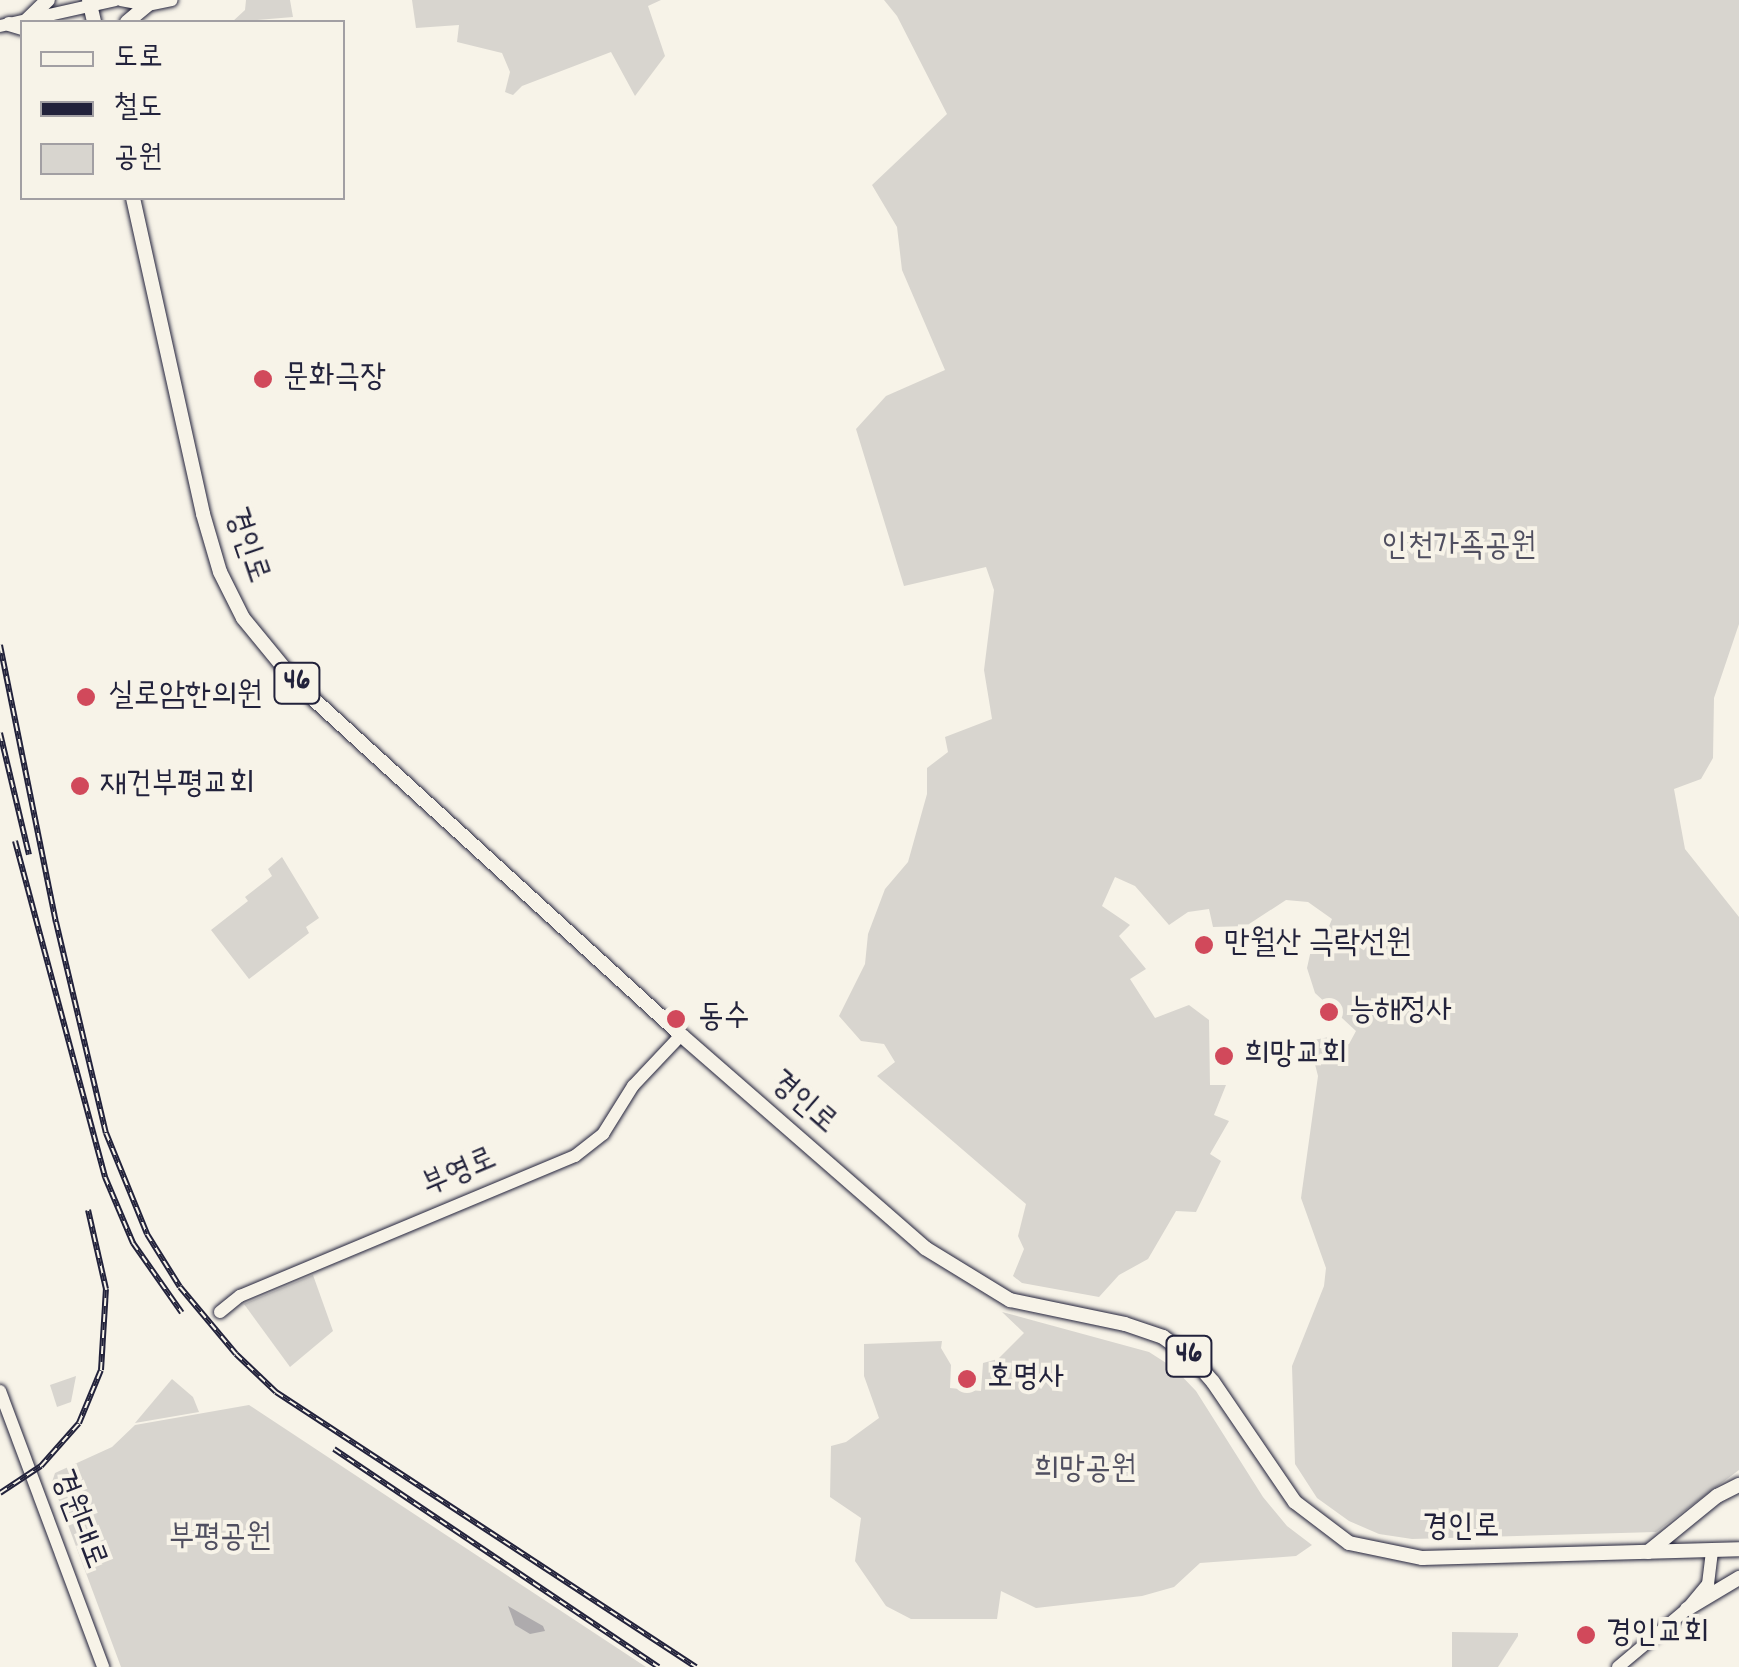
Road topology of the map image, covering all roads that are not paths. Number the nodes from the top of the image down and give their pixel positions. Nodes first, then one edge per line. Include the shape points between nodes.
1 (48, 0) edge
2 (118, 0) edge
3 (172, 0) edge
4 (89, 3) edge
5 (146, 6) junction
6 (22, 20) edge
7 (32, 20) edge
8 (129, 20) edge
9 (133, 200) edge
10 (681, 1035) junction
11 (220, 1312) dead end
12 (0, 1391) edge
13 (1739, 1484) edge
14 (1739, 1549) edge
15 (1712, 1550) junction
16 (1648, 1552) junction
17 (1739, 1578) edge
18 (1686, 1609) junction
19 (103, 1667) edge
20 (1618, 1667) edge

1 - 6 main road
2 - 4 main road
2 - 5 main road
3 - 5 main road
4 - 7 main road
5 - 8 main road
9 - 10 main road, 경인로 / 46 via 203,514 243,618 298,685
10 - 11 main road, 부영로 via 632,1086 603,1134 575,1156 240,1296
10 - 16 main road, 경인로 / 46 via 925,1248 970,1278 1010,1300 1163,1337 1193,1359 1295,1502 1348,1543 1422,1558
12 - 19 main road, 경원대로
13 - 16 main road
14 - 15 main road, 경인로 / 46
15 - 16 main road, 경인로 / 46
15 - 18 main road via 1708,1584
17 - 18 main road
18 - 20 main road

